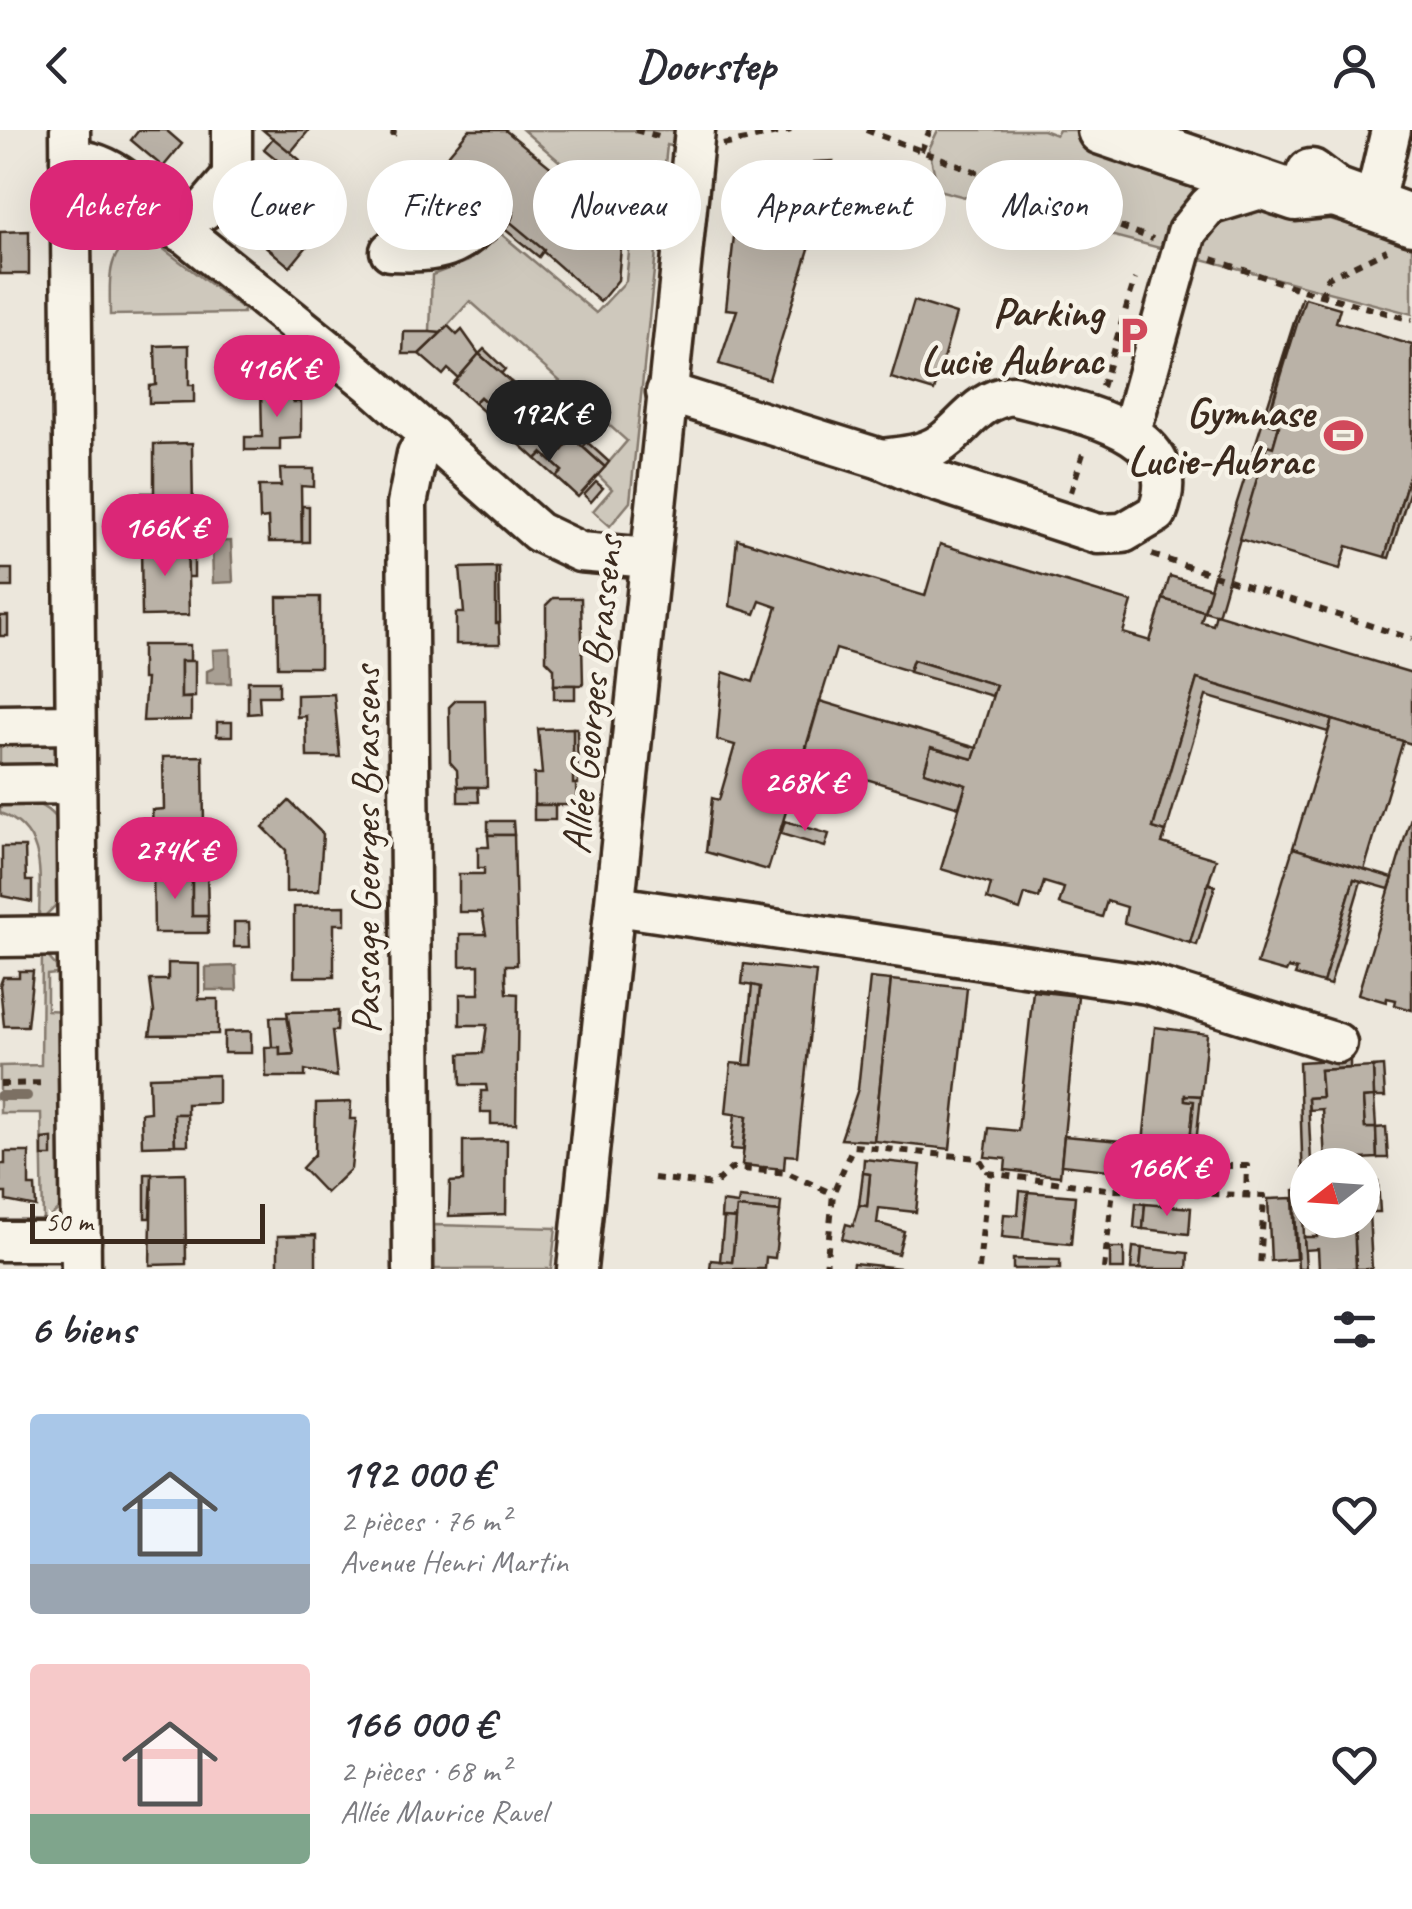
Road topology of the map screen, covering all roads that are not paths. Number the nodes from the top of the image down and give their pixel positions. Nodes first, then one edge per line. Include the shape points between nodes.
1 (232, 130) edge
2 (695, 130) edge
3 (1102, 130) edge
4 (1199, 130) edge
5 (1391, 130) edge
6 (61, 138) edge
7 (1267, 187) junction
8 (1381, 209) edge
9 (194, 222) junction
10 (71, 250) edge
11 (440, 250) edge
12 (390, 251) dead end
13 (666, 392) junction
14 (1131, 432) junction
15 (431, 436) junction
16 (881, 459) junction
17 (650, 558) junction
18 (75, 724) junction
19 (0, 725) edge
20 (76, 784) junction
21 (0, 785) edge
22 (616, 906) junction
23 (0, 936) edge
24 (78, 936) junction
25 (1337, 1042) dead end
26 (0, 1242) edge
27 (81, 1255) edge
28 (413, 1269) edge
29 (577, 1269) edge

1 - 9 street via 232,177
2 - 13 street, Allée Georges Brassens
3 - 7 main road
4 - 8 main road via 1304,169
5 - 8 street
6 - 9 street via 154,204
7 - 8 main road
7 - 14 street via 1209,204 1195,218
9 - 15 street
10 - 18 street
11 - 12 street
13 - 16 street
13 - 17 street, Allée Georges Brassens
14 - 16 street via 1012,394 979,406 928,450
14 - 16 street via 1156,456 1164,496 1158,514 1144,525 1098,534
15 - 17 street via 563,547
15 - 28 street, Passage Georges Brassens via 411,472 407,504
17 - 22 street, Allée Georges Brassens
18 - 19 street
18 - 20 street
20 - 21 street
20 - 24 street
22 - 25 street via 1148,984
22 - 29 street, Allée Georges Brassens
23 - 24 street
24 - 27 street
26 - 27 street

